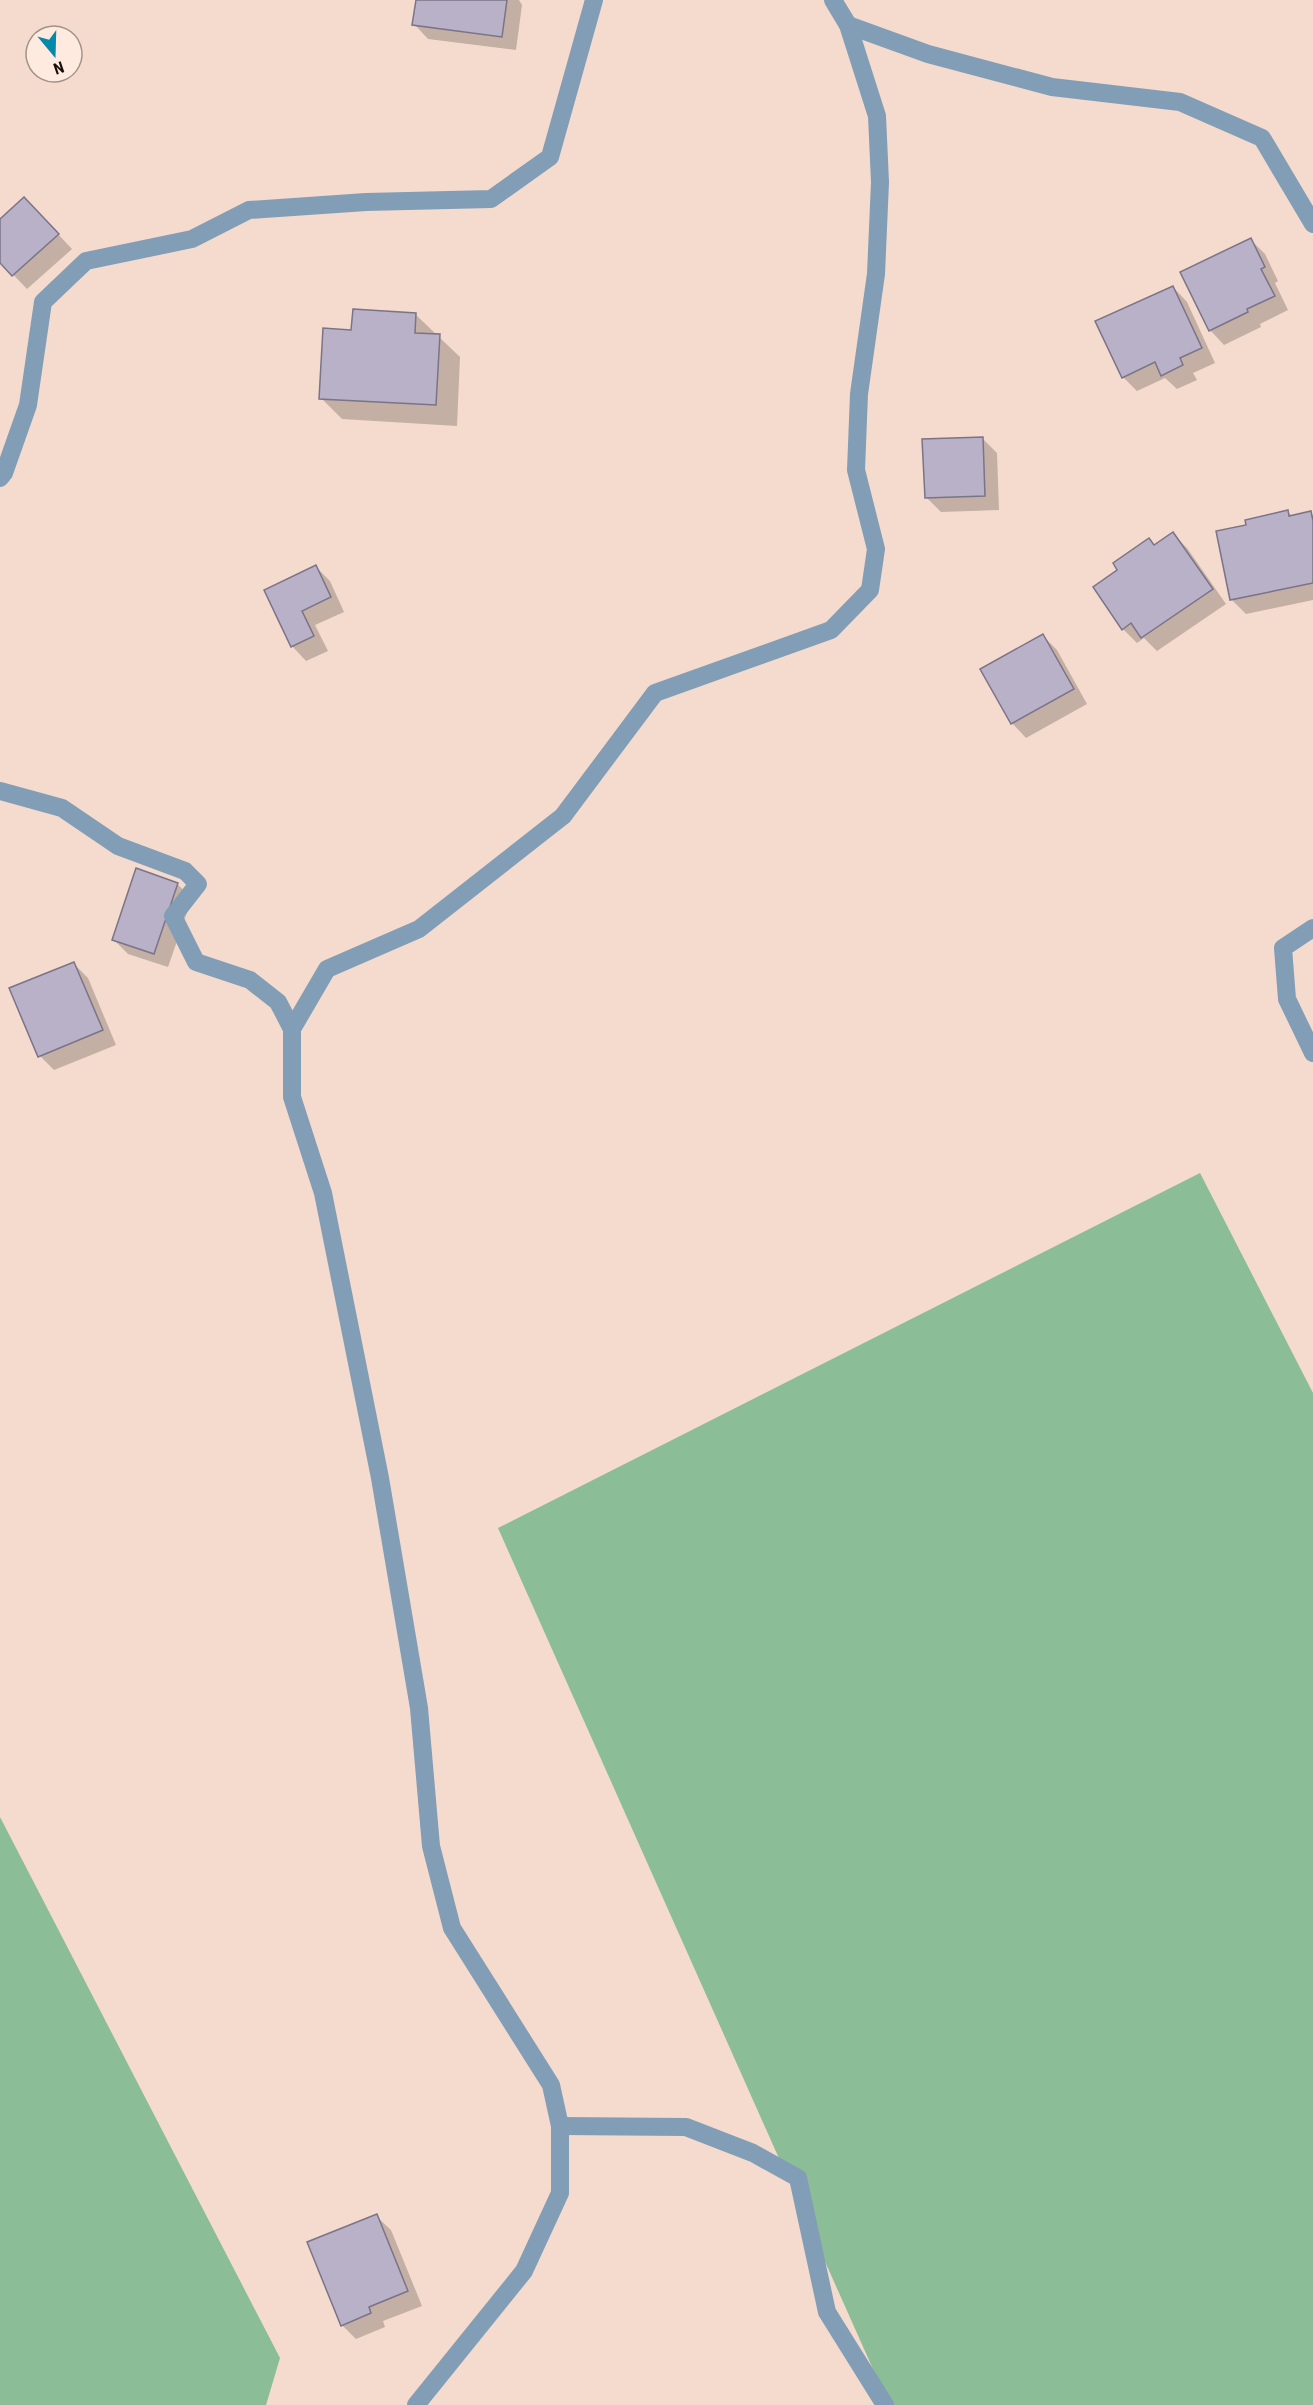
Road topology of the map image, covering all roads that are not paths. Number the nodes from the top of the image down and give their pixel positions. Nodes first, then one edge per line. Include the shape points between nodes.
1 (594, 0) edge
2 (833, 0) edge
3 (848, 25) junction
4 (1313, 224) edge
5 (0, 478) edge
6 (0, 791) edge
7 (1313, 928) edge
8 (292, 1029) junction
9 (1313, 1053) edge
10 (560, 2126) junction
11 (416, 2405) edge
12 (885, 2405) edge

1 - 5 street via 550,157 491,198 249,210 192,239 86,261 43,302 28,405
2 - 3 street
3 - 4 street via 928,54 1052,87 1180,102 1262,138
3 - 8 street via 877,116 880,182 876,274 859,394 856,470 876,549 870,590 831,630 655,693 563,816 419,929 327,969
6 - 8 street via 62,808 118,846 185,871 198,884 173,916 196,962 250,980 278,1002
7 - 9 street via 1283,948 1287,999
8 - 10 street via 292,1097 323,1193 380,1478 419,1708 431,1846 452,1928 551,2085
10 - 11 street via 560,2193 524,2271
10 - 12 street via 686,2127 753,2153 798,2178 827,2312

